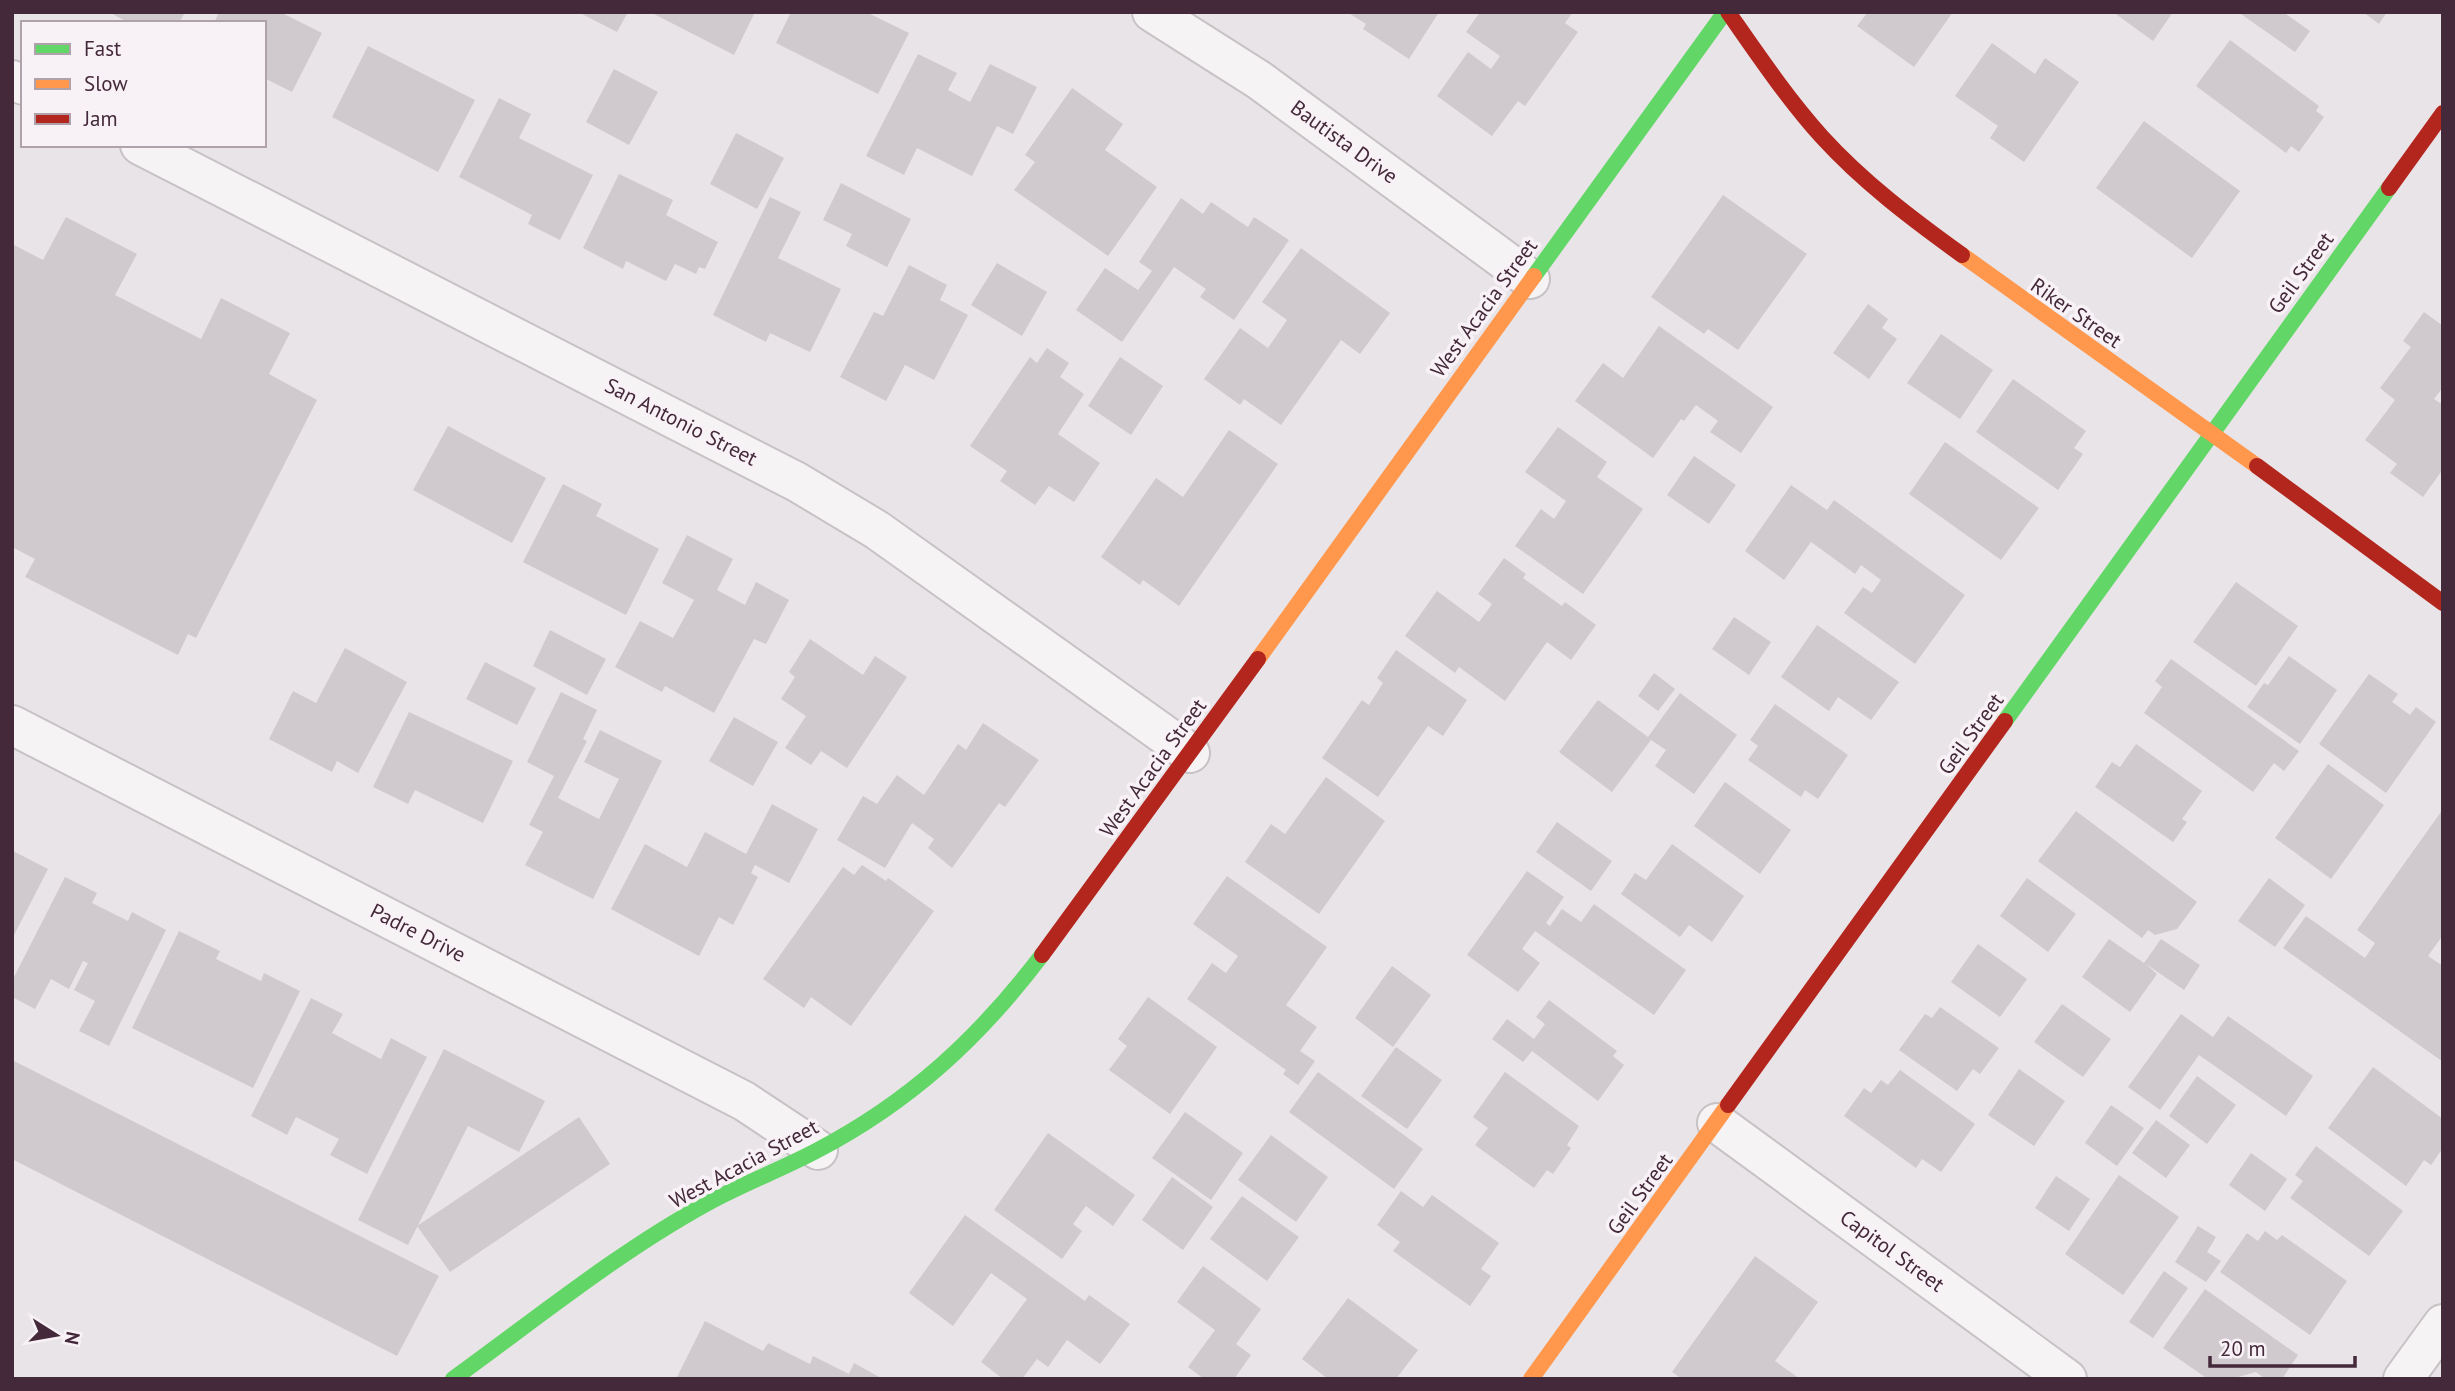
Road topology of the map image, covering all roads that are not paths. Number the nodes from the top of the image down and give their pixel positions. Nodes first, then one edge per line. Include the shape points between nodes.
1 (1152, 12) edge
2 (1726, 12) edge
3 (2443, 113) edge
4 (144, 147) edge
5 (1530, 279) junction
6 (2212, 433) junction
7 (2443, 603) edge
8 (12, 725) edge
9 (1190, 753) junction
10 (1717, 1123) junction
11 (818, 1150) junction
12 (2443, 1324) edge
13 (453, 1379) edge
14 (1531, 1379) edge
15 (2067, 1379) edge
16 (2403, 1379) edge

1 - 5 street, Bautista Drive via 1259,80
2 - 5 street, West Acacia Street
2 - 6 street, Riker Street via 1822,138 1903,213
3 - 6 street, Geil Street
4 - 9 street, San Antonio Street via 797,482 877,530
5 - 9 street, West Acacia Street
6 - 7 street, Riker Street
6 - 10 street, Geil Street
8 - 11 street, Padre Drive via 744,1101
9 - 11 street, West Acacia Street via 1023,979 971,1038 917,1089
10 - 14 street, Geil Street
10 - 15 street, Capitol Street
11 - 13 street, West Acacia Street via 706,1204 620,1258
12 - 16 street

